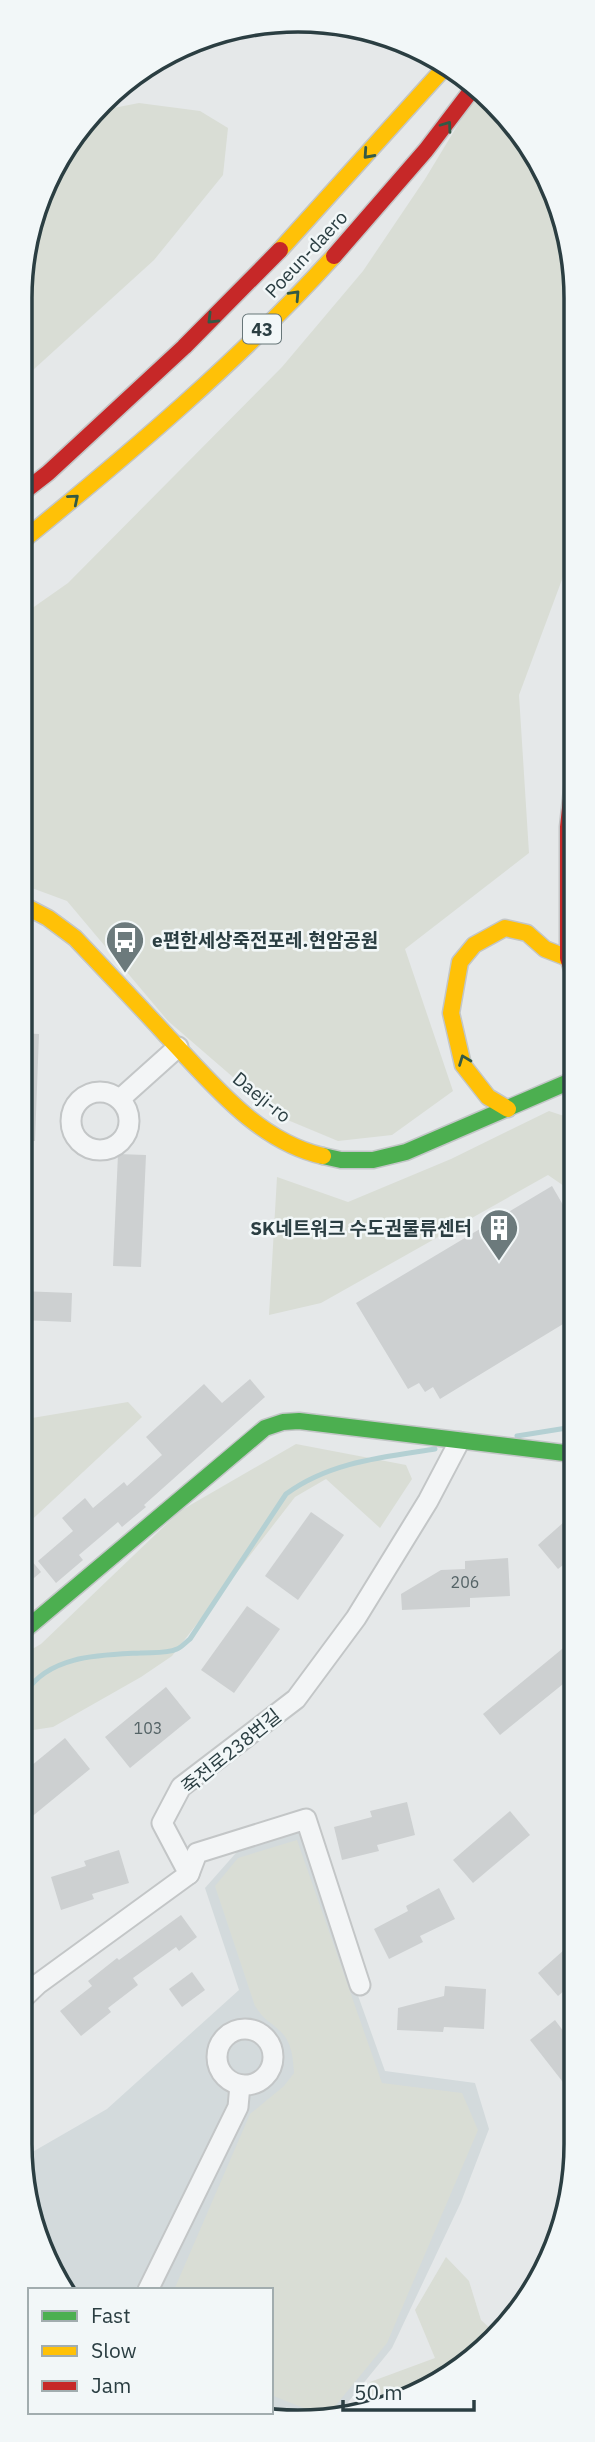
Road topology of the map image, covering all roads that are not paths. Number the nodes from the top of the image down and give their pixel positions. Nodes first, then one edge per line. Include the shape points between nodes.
1 (440, 73) edge
2 (469, 94) edge
3 (32, 485) edge
4 (32, 533) edge
5 (32, 910) edge
6 (564, 961) edge
7 (178, 1047) junction
8 (564, 1084) edge
9 (120, 1099) junction
10 (508, 1109) junction
11 (456, 1447) junction
12 (564, 1453) edge
13 (32, 1624) edge
14 (188, 1874) junction
15 (360, 1985) dead end
16 (32, 1990) edge
17 (240, 2085) dead end
18 (150, 2288) edge

1 -> 3 main road, Poeun-daero / 43 via 296,234 184,347
4 -> 2 main road, Poeun-daero / 43 via 76,499 275,317 380,205
5 - 7 main road, Daeji-ro via 75,938
10 -> 6 main road via 488,1097 463,1065 451,1013 460,962 474,945 505,928 527,933
7 - 9 street
7 - 10 main road, Daeji-ro via 262,1128 286,1144 341,1160 373,1160 406,1152
8 - 10 main road, Daeji-ro
9 - 9 street via 103,1092 84,1096 72,1111 76,1137 89,1148 126,1145 129,1115
11 - 12 main road
11 - 13 main road via 299,1421 265,1428
11 - 14 street, 죽전로238번길 via 356,1618 296,1699 181,1787 162,1823
14 - 15 street via 197,1853 306,1819
14 - 16 street
17 - 18 street via 238,2107

